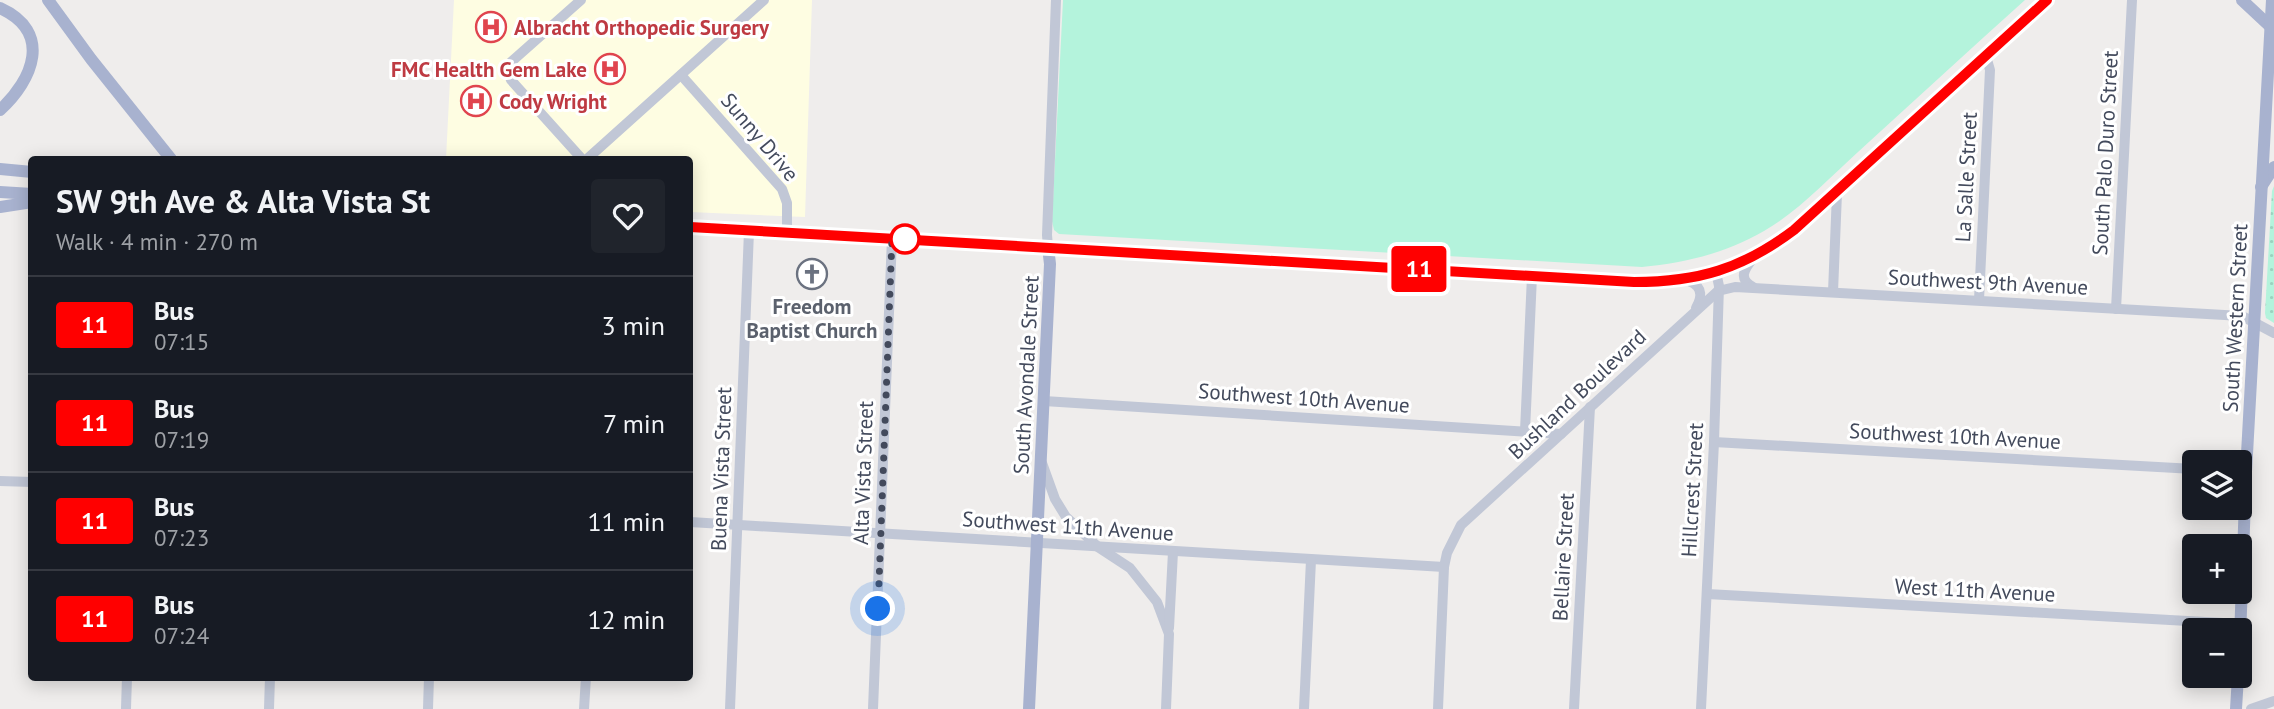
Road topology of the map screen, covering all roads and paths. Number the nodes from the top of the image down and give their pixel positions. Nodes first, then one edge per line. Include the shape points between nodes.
1 (48, 0) edge
2 (581, 0) edge
3 (764, 0) edge
4 (1056, 0) edge
5 (2048, 0) edge
6 (2132, 0) edge
7 (2242, 0) edge
8 (2272, 0) edge
9 (0, 8) edge
10 (2272, 28) edge
11 (1986, 56) junction
12 (681, 75) junction
13 (0, 110) edge
14 (169, 156) edge
15 (581, 156) edge
16 (587, 156) edge
17 (2274, 167) edge
18 (3, 170) edge
19 (28, 172) edge
20 (2260, 187) junction
21 (0, 192) edge
22 (1837, 193) junction
23 (28, 194) edge
24 (28, 203) edge
25 (0, 207) edge
26 (693, 228) edge
27 (749, 231) junction
28 (787, 233) junction
29 (892, 238) junction
30 (1048, 247) junction
31 (1754, 257) junction
32 (1716, 272) junction
33 (1532, 276) junction
34 (1690, 282) junction
35 (1756, 288) junction
36 (1718, 289) junction
37 (1833, 292) junction
38 (1979, 300) junction
39 (2116, 309) junction
40 (1694, 312) junction
41 (2254, 322) junction
42 (2274, 333) edge
43 (1044, 401) junction
44 (1590, 407) junction
45 (1525, 432) junction
46 (1562, 434) junction
47 (1714, 442) junction
48 (2245, 450) edge
49 (1041, 458) junction
50 (2182, 468) edge
51 (0, 481) edge
52 (28, 482) edge
53 (2242, 520) edge
54 (693, 522) edge
55 (738, 525) junction
56 (881, 534) junction
57 (1037, 544) junction
58 (1098, 547) junction
59 (1173, 552) junction
60 (1311, 560) junction
61 (1444, 567) junction
62 (1707, 594) junction
63 (2241, 618) edge
64 (2182, 621) edge
65 (1169, 634) junction
66 (127, 681) edge
67 (270, 681) edge
68 (429, 681) edge
69 (586, 681) edge
70 (2237, 688) edge
71 (2274, 701) edge
72 (2258, 708) edge
73 (125, 709) edge
74 (269, 709) edge
75 (428, 709) edge
76 (584, 709) edge
77 (730, 709) edge
78 (873, 709) edge
79 (1028, 709) edge
80 (1166, 709) edge
81 (1304, 709) edge
82 (1438, 709) edge
83 (1574, 709) edge
84 (1701, 709) edge
85 (2236, 709) edge

1 - 14 main road
2 - 15 street via 511,62 508,72
3 - 12 street
4 - 30 street, South Avondale Street
5 - 11 main road
6 - 39 street, South Palo Duro Street
7 - 10 main road
8 - 10 main road, South Western Street
9 - 13 main road via 25,27 33,50 29,74
10 - 20 main road, South Western Street
11 - 22 main road
11 - 38 street, La Salle Street via 1990,70
12 - 16 street
12 - 28 street, Sunny Drive via 782,189 788,203
17 - 20 main road
18 - 19 main road
20 - 41 main road, South Western Street
21 - 23 main road
22 - 31 main road
22 - 37 street
24 - 25 main road
26 - 27 main road
27 - 28 main road
27 - 55 street, Buena Vista Street
28 - 29 main road
29 - 30 main road
29 - 56 street, Alta Vista Street
30 - 33 main road
30 - 43 main road, South Avondale Street
31 - 32 main road
31 - 35 street via 1743,277
32 - 34 main road
32 - 36 street, Hillcrest Street
33 - 34 main road
33 - 45 street
34 - 36 street
34 - 40 street via 1701,294
35 - 36 street, Southwest 9th Avenue
35 - 37 street, Southwest 9th Avenue
36 - 40 street, Bushland Boulevard
36 - 47 street, Hillcrest Street
37 - 38 street, Southwest 9th Avenue
38 - 39 street, Southwest 9th Avenue
39 - 41 street, Southwest 9th Avenue via 2242,316
40 - 44 street, Bushland Boulevard
41 - 42 street, Southwest 9th Avenue
41 - 48 main road, South Western Street
43 - 45 street, Southwest 10th Avenue
43 - 49 main road, South Avondale Street
44 - 46 street, Bushland Boulevard
44 - 83 street, Bellaire Street
45 - 46 street, Southwest 10th Avenue
46 - 61 street, Bushland Boulevard via 1461,525
47 - 50 street, Southwest 10th Avenue
47 - 62 street, Hillcrest Street
49 - 57 main road, South Avondale Street
49 - 58 street via 1066,517
51 - 52 street
53 - 63 main road, South Western Street
54 - 55 street, Southwest 11th Avenue
55 - 56 street, Southwest 11th Avenue
55 - 77 street, Buena Vista Street
56 - 57 street, Southwest 11th Avenue
56 - 78 street, Alta Vista Street
57 - 58 street, Southwest 11th Avenue
57 - 79 main road, South Avondale Street
58 - 59 street, Southwest 11th Avenue
58 - 65 street via 1130,568 1144,584 1157,602
59 - 60 street, Southwest 11th Avenue
59 - 65 street
60 - 61 street, Southwest 11th Avenue
60 - 81 street
61 - 82 street
62 - 64 street, West 11th Avenue
62 - 84 street, Hillcrest Street
65 - 80 street
66 - 73 street
67 - 74 street
68 - 75 street
69 - 76 street
70 - 85 main road
71 - 72 street

